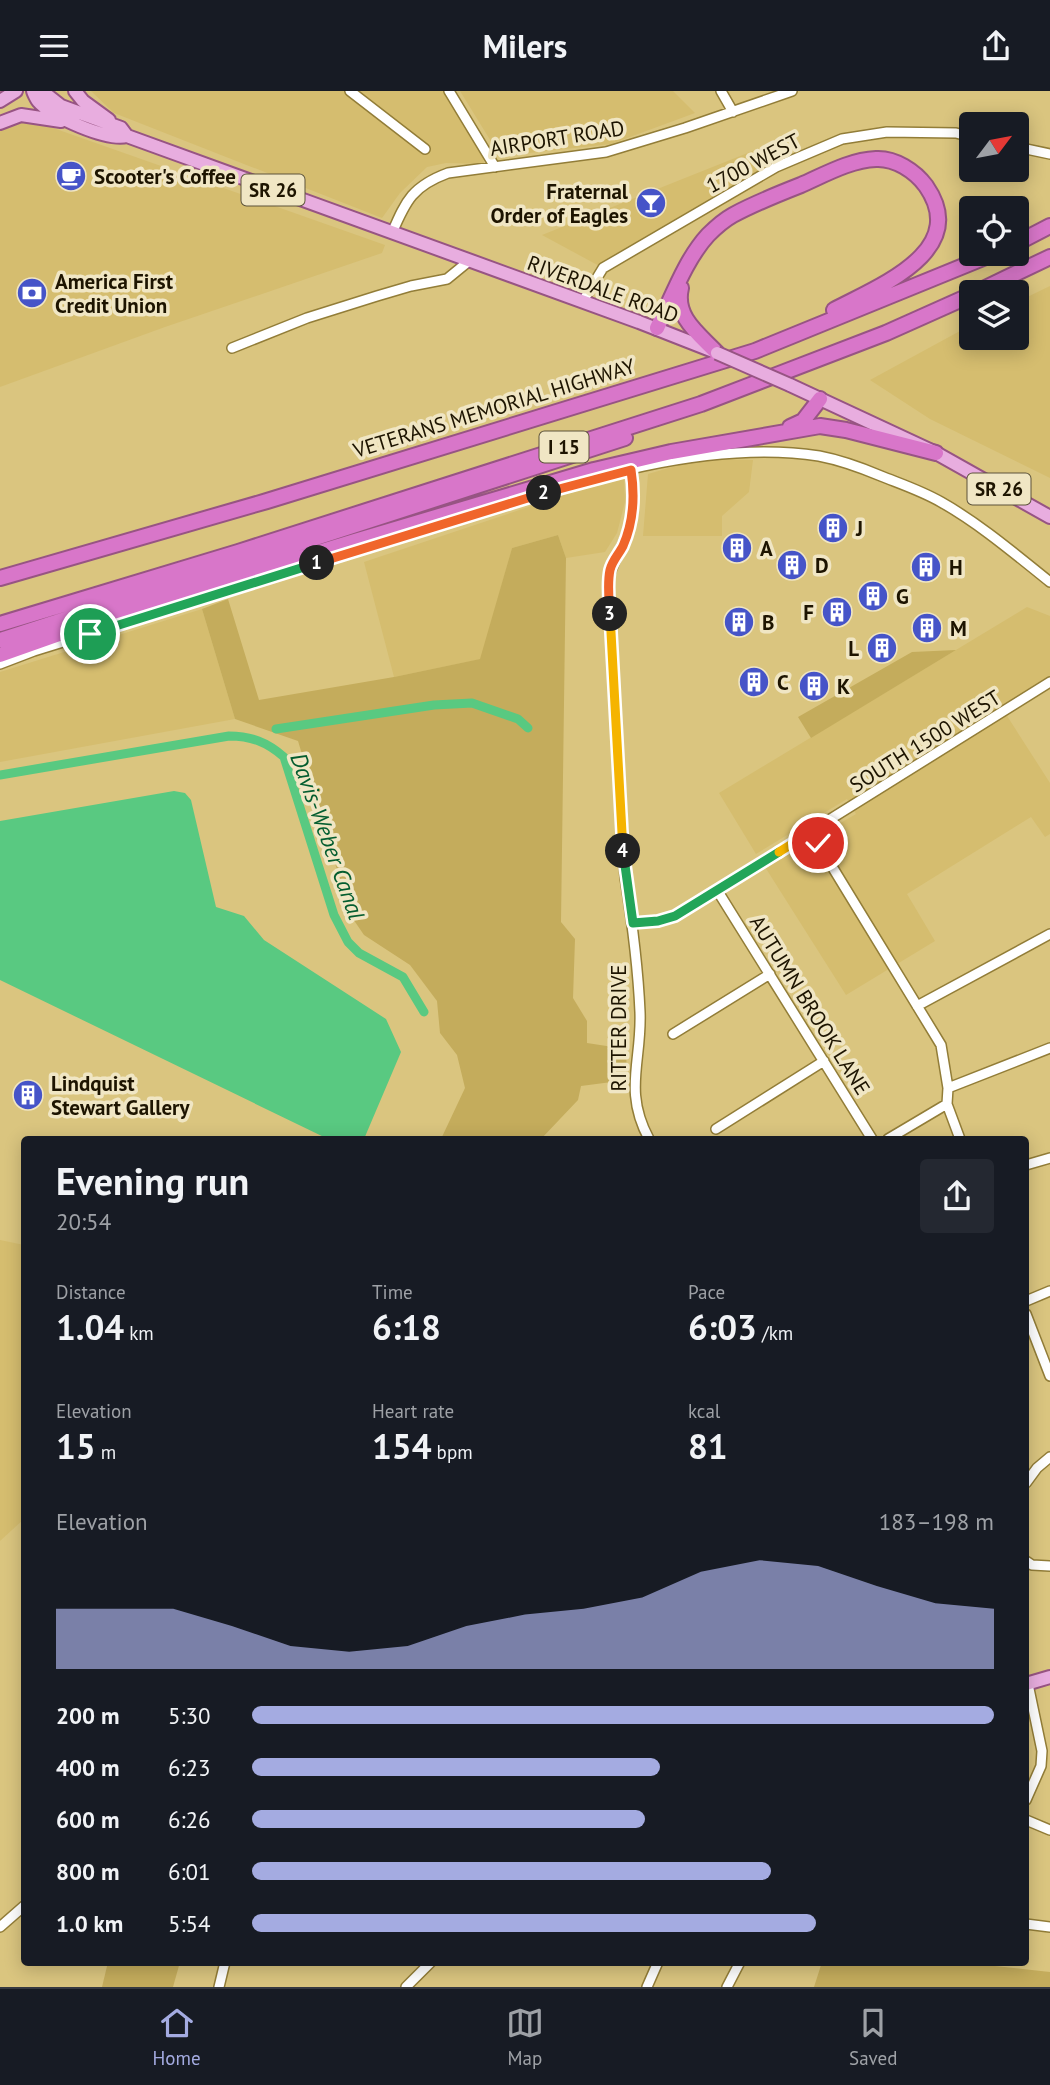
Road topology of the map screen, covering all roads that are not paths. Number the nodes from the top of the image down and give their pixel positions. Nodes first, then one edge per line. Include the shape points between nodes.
1 (16, 91) edge
2 (33, 91) edge
3 (41, 91) edge
4 (75, 91) edge
5 (350, 91) edge
6 (449, 91) edge
7 (721, 91) edge
8 (786, 92) edge
9 (0, 101) edge
10 (733, 111) junction
11 (0, 123) edge
12 (71, 123) junction
13 (124, 132) junction
14 (959, 134) edge
15 (425, 149) dead end
16 (1029, 150) edge
17 (1050, 155) edge
18 (495, 167) junction
19 (1050, 226) edge
20 (392, 233) junction
21 (1029, 237) edge
22 (1050, 257) edge
23 (468, 261) junction
24 (964, 266) edge
25 (685, 273) junction
26 (1002, 280) edge
27 (959, 300) edge
28 (583, 301) junction
29 (657, 328) junction
30 (232, 348) dead end
31 (755, 351) junction
32 (717, 353) junction
33 (820, 399) junction
34 (701, 404) junction
35 (776, 433) junction
36 (936, 453) junction
37 (631, 470) junction
38 (1050, 517) edge
39 (0, 576) edge
40 (1050, 582) edge
41 (0, 624) edge
42 (0, 641) edge
43 (0, 655) edge
44 (0, 664) edge
45 (1050, 682) edge
46 (811, 832) junction
47 (718, 890) junction
48 (633, 923) junction
49 (1050, 933) edge
50 (770, 974) junction
51 (917, 1006) junction
52 (673, 1034) dead end
53 (1050, 1048) edge
54 (824, 1061) junction
55 (948, 1088) junction
56 (947, 1104) junction
57 (716, 1129) dead end
58 (648, 1136) edge
59 (870, 1136) edge
60 (893, 1136) edge
61 (959, 1136) edge
62 (1050, 1158) edge
63 (1029, 1164) edge
64 (1050, 1291) edge
65 (1029, 1300) edge
66 (1029, 1322) edge
67 (1050, 1376) edge
68 (1050, 1457) edge
69 (1029, 1479) edge
70 (1029, 1563) edge
71 (1050, 1566) edge
72 (1050, 1677) edge
73 (1029, 1683) edge
74 (1029, 1693) edge
75 (1029, 1793) edge
76 (1029, 1821) edge
77 (1050, 1831) edge
78 (21, 1909) edge
79 (1029, 1924) edge
80 (0, 1927) edge
81 (1050, 1927) edge
82 (224, 1966) edge
83 (427, 1966) edge
84 (656, 1966) edge
85 (738, 1966) edge
86 (219, 1987) edge
87 (406, 1987) edge
88 (646, 1987) edge
89 (727, 1987) edge

1 - 9 main road
2 - 12 main road, RIVERDALE ROAD / SR 26 via 37,101
3 - 13 main road, RIVERDALE ROAD / SR 26 via 61,106
4 - 13 main road
5 - 15 street
6 - 18 street
7 - 10 street
8 - 10 street, AIRPORT ROAD
10 - 18 street, AIRPORT ROAD via 606,152
11 - 12 main road via 21,115
12 - 13 main road, RIVERDALE ROAD / SR 26 via 118,138
13 - 20 main road, RIVERDALE ROAD / SR 26
14 - 28 street, 1700 WEST via 887,132 842,139 776,167 603,268
16 - 17 street
18 - 20 street, AIRPORT ROAD via 431,179 407,199
19 - 21 highway
20 - 23 main road, RIVERDALE ROAD / SR 26
22 - 26 highway
23 - 28 main road, RIVERDALE ROAD / SR 26
23 - 30 street via 447,279 366,300
24 - 31 highway, VETERANS MEMORIAL HIGHWAY / I 15
25 - 29 highway
25 - 31 highway via 707,236 731,216 855,162 892,161 923,181 938,217 921,260 898,277
25 - 32 highway via 681,309 687,322
27 - 34 highway, I 15
28 - 29 main road, RIVERDALE ROAD / SR 26
29 - 32 main road, RIVERDALE ROAD / SR 26
31 - 39 highway, VETERANS MEMORIAL HIGHWAY / I 15 via 267,501
32 - 33 main road, RIVERDALE ROAD / SR 26, bridge
33 - 35 highway via 803,421
33 - 36 main road, RIVERDALE ROAD / SR 26
34 - 41 highway, I 15
34 - 42 highway via 655,428
35 - 36 highway via 832,427
35 - 43 highway via 594,470 117,614
36 - 38 main road, RIVERDALE ROAD / SR 26
37 - 40 street via 705,455 768,451 821,457 940,501
37 - 44 street via 516,501
37 - 48 street, RITTER DRIVE via 631,523 608,581 625,877
45 - 46 street, SOUTH 1500 WEST
46 - 47 street, SOUTH 1500 WEST
46 - 51 street
47 - 48 street, SOUTH 1500 WEST via 675,916
47 - 50 street, AUTUMN BROOK LANE
48 - 58 street, RITTER DRIVE via 640,1016 634,1094
49 - 51 street
50 - 52 street
50 - 54 street, AUTUMN BROOK LANE
51 - 55 street via 941,1045
53 - 55 street
54 - 57 street
54 - 59 street, AUTUMN BROOK LANE
55 - 56 street
56 - 60 street
56 - 61 street
62 - 63 street
64 - 65 street
66 - 67 street
68 - 69 street
70 - 71 street
72 - 73 main road
74 - 75 street via 1042,1751
76 - 77 street
78 - 80 street
79 - 81 street
82 - 86 street
83 - 87 street
84 - 88 street
85 - 89 street

